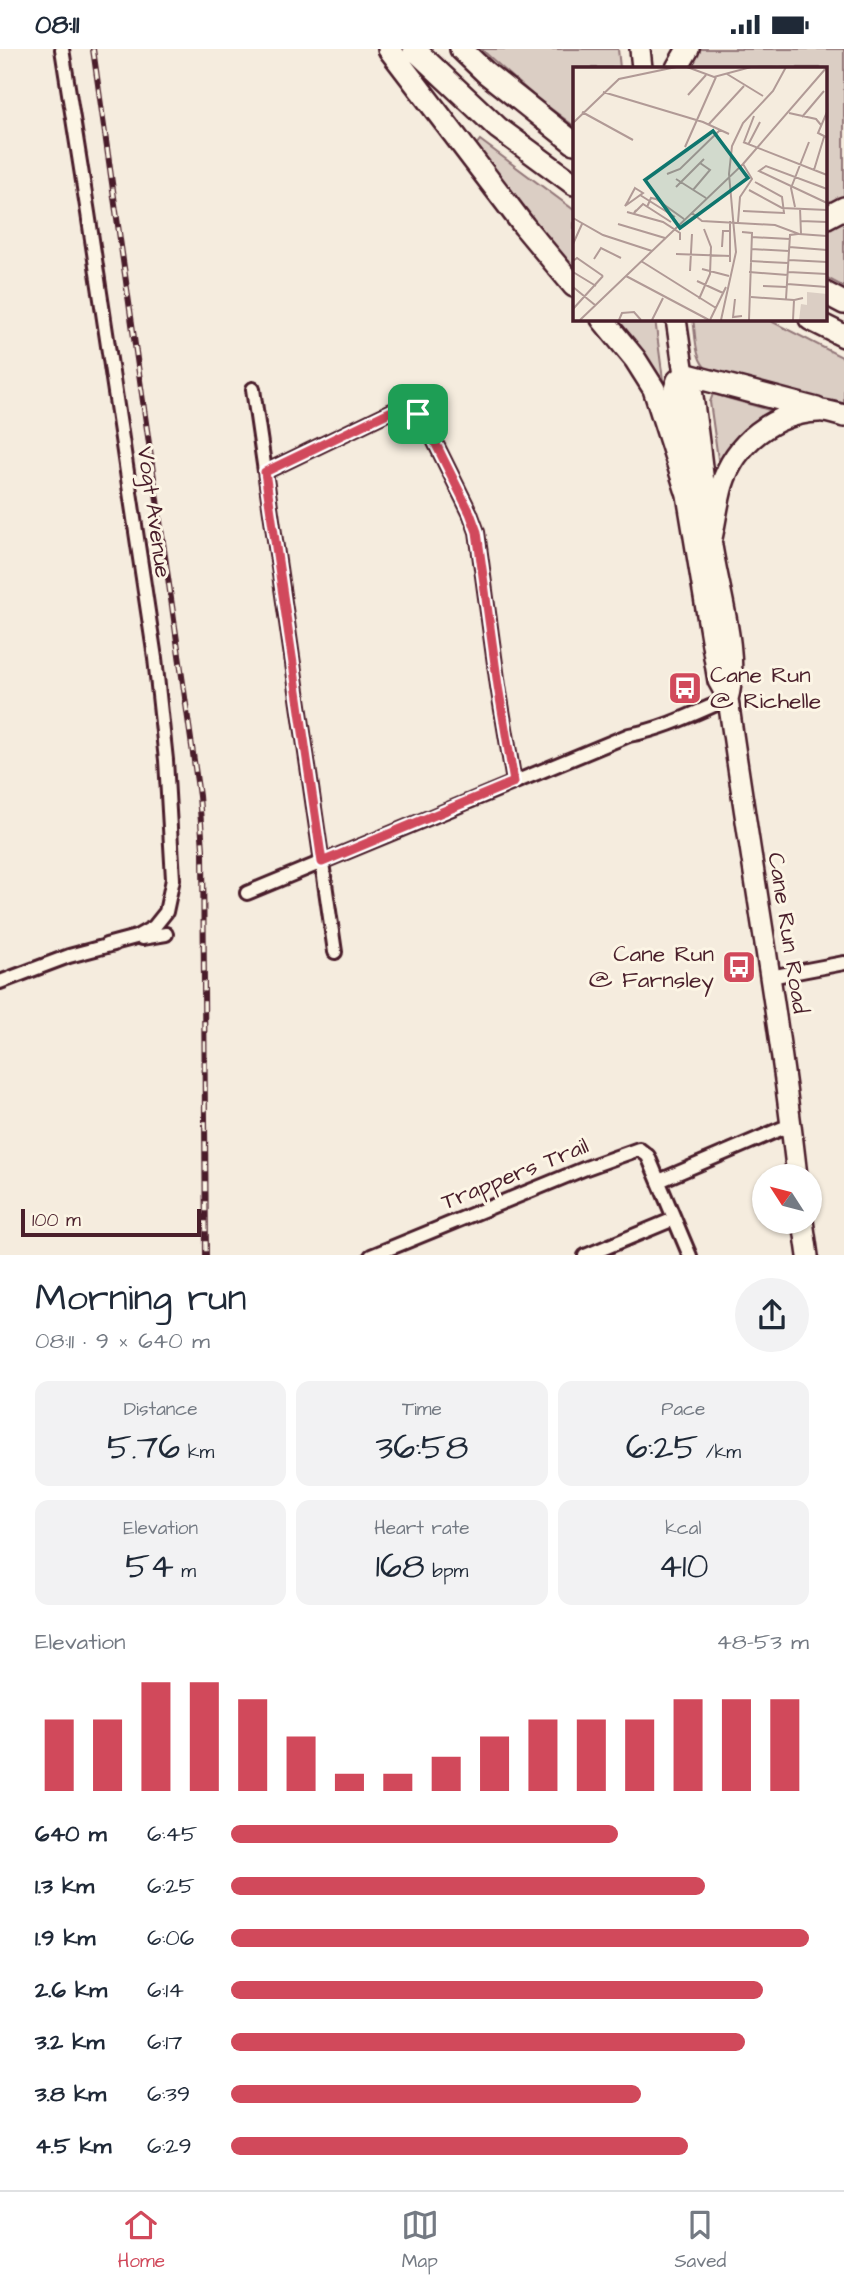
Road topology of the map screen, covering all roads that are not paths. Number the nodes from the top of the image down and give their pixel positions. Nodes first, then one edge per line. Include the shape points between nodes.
1 (61, 49) edge
2 (389, 49) edge
3 (414, 49) edge
4 (461, 49) edge
5 (640, 49) edge
6 (688, 49) edge
7 (642, 67) edge
8 (678, 67) edge
9 (573, 141) edge
10 (573, 183) edge
11 (844, 208) edge
12 (826, 217) edge
13 (573, 284) edge
14 (826, 294) edge
15 (844, 303) edge
16 (602, 320) edge
17 (676, 320) edge
18 (812, 320) edge
19 (844, 336) edge
20 (684, 373) junction
21 (253, 389) dead end
22 (819, 410) junction
23 (844, 417) edge
24 (265, 472) junction
25 (686, 489) junction
26 (711, 538) junction
27 (728, 699) junction
28 (514, 782) junction
29 (322, 862) junction
30 (247, 893) dead end
31 (166, 934) dead end
32 (106, 945) junction
33 (335, 952) dead end
34 (844, 963) edge
35 (770, 977) junction
36 (0, 982) edge
37 (790, 1125) junction
38 (795, 1164) edge
39 (659, 1181) junction
40 (674, 1219) junction
41 (805, 1234) edge
42 (371, 1255) edge
43 (585, 1255) edge
44 (690, 1255) edge
45 (807, 1255) edge

1 - 32 street, Vogt Avenue via 155,658 173,879 171,901 154,927
2 - 13 highway
3 - 10 highway via 498,128
4 - 9 highway
5 - 7 highway
6 - 8 highway
11 - 12 highway
14 - 15 highway
16 - 25 highway via 654,389
17 - 20 highway, Cane Run Road
18 - 19 highway
20 - 22 highway
20 - 25 highway, Cane Run Road via 674,389
20 - 26 highway, Cane Run Road via 691,383
21 - 24 street
22 - 23 highway
22 - 26 highway via 786,417 745,442 722,484
24 - 28 street via 402,406 422,418 477,532
24 - 29 street
25 - 27 highway, Cane Run Road via 718,681
26 - 27 highway, Cane Run Road via 730,648 733,682
27 - 28 street
27 - 35 highway, Cane Run Road
28 - 29 street
29 - 30 street
29 - 33 street
31 - 32 street, Vogt Avenue
32 - 36 street, Vogt Avenue
34 - 35 street
35 - 37 highway, Cane Run Road
37 - 38 highway, Cane Run Road
37 - 39 street
39 - 40 street
39 - 42 street, Trappers Trail via 643,1150 630,1150
40 - 43 street
40 - 44 street
41 - 45 highway

